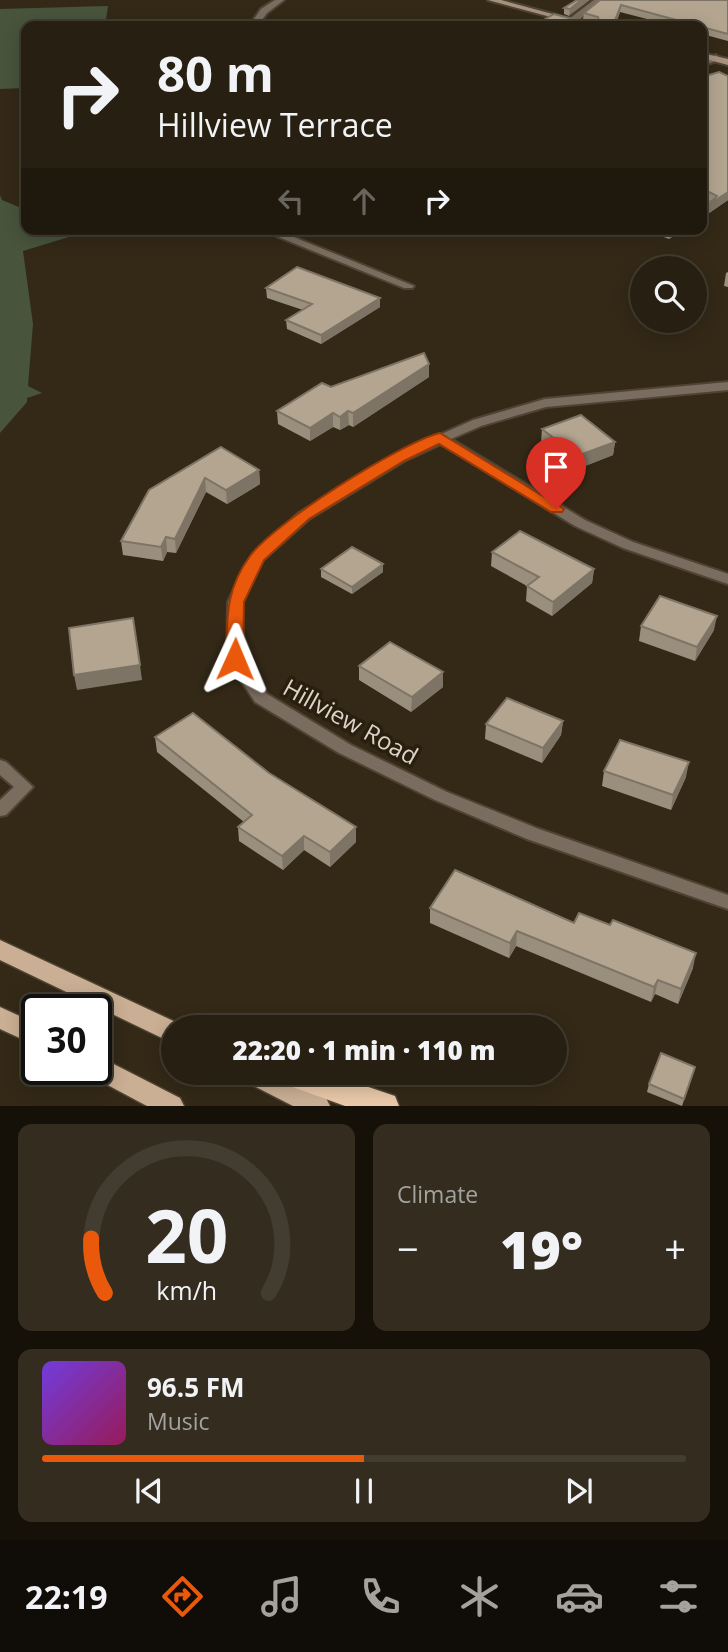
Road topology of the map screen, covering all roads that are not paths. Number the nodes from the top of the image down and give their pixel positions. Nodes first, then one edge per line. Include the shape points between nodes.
1 (280, 0) edge
2 (492, 0) edge
3 (598, 0) edge
4 (258, 19) dead end
5 (572, 20) junction
6 (576, 21) edge
7 (707, 56) edge
8 (716, 58) junction
9 (707, 61) edge
10 (728, 62) edge
11 (279, 235) edge
12 (408, 286) dead end
13 (728, 386) edge
14 (440, 438) junction
15 (728, 579) edge
16 (0, 766) edge
17 (0, 810) edge
18 (728, 902) edge
19 (0, 949) edge
20 (0, 1017) edge
21 (161, 1026) edge
22 (21, 1028) edge
23 (112, 1075) edge
24 (276, 1085) edge
25 (324, 1085) edge
26 (171, 1106) edge
27 (317, 1106) edge
28 (384, 1106) edge

1 - 4 street
2 - 5 main road
3 - 5 street
5 - 6 main road
7 - 8 main road
8 - 9 street
8 - 10 main road
11 - 12 street
13 - 14 street, Hillview Road via 545,403
14 - 15 street via 579,523 640,550
14 - 18 street, Hillview Road via 399,457 304,516 257,558 235,602 235,659 261,698 345,748 441,796 533,834
16 - 17 street via 24,787
19 - 21 main road
20 - 22 main road
23 - 26 main road
24 - 27 main road
25 - 28 highway

